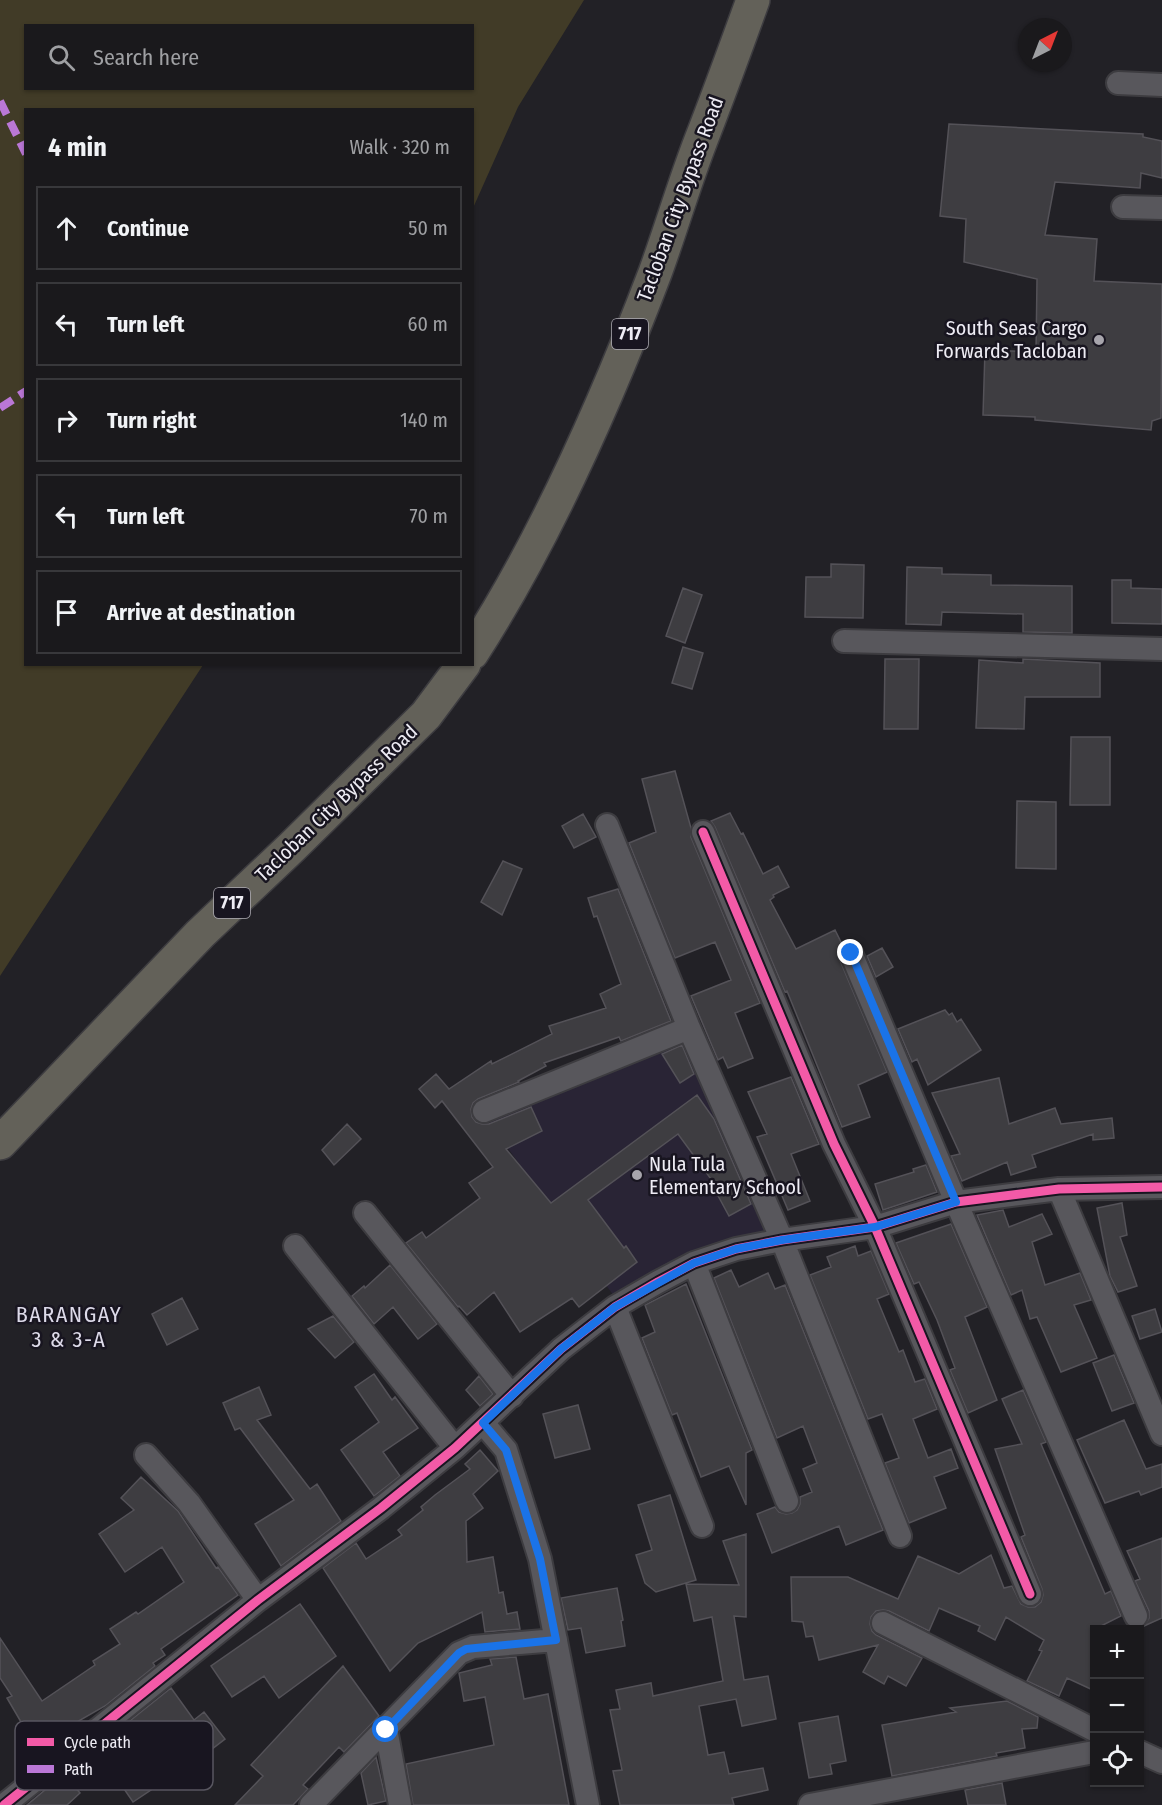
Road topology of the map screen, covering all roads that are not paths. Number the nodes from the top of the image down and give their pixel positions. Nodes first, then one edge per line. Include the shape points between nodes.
1 (753, 0) edge
2 (1118, 83) dead end
3 (1162, 84) edge
4 (1123, 207) dead end
5 (1162, 208) edge
6 (844, 641) dead end
7 (1162, 649) edge
8 (474, 650) edge
9 (463, 666) edge
10 (607, 825) dead end
11 (704, 832) dead end
12 (851, 953) dead end
13 (689, 1028) junction
14 (484, 1111) dead end
15 (0, 1143) edge
16 (1162, 1187) edge
17 (1059, 1189) junction
18 (956, 1202) junction
19 (365, 1213) dead end
20 (875, 1227) junction
21 (782, 1240) junction
22 (295, 1246) dead end
23 (694, 1263) junction
24 (615, 1307) junction
25 (512, 1396) junction
26 (483, 1423) junction
27 (1162, 1434) edge
28 (455, 1448) junction
29 (146, 1455) dead end
30 (787, 1501) dead end
31 (702, 1526) dead end
32 (900, 1536) dead end
33 (1030, 1594) dead end
34 (258, 1600) junction
35 (1136, 1616) dead end
36 (883, 1623) dead end
37 (556, 1640) junction
38 (108, 1721) edge
39 (1090, 1727) edge
40 (386, 1730) junction
41 (1090, 1753) edge
42 (1144, 1754) edge
43 (1162, 1762) edge
44 (23, 1790) edge
45 (4, 1805) edge
46 (311, 1805) edge
47 (400, 1805) edge
48 (588, 1805) edge
49 (810, 1805) edge

1 - 8 highway, Tacloban City Bypass Road / 717 via 655,273 602,399 540,536
2 - 3 street
4 - 5 street
6 - 7 street
9 - 15 highway, Tacloban City Bypass Road / 717 via 426,715 200,934
10 - 13 street
11 - 20 street via 834,1144
12 - 18 street
13 - 14 street
13 - 21 street
16 - 17 street
17 - 18 street
17 - 27 street
18 - 20 street
18 - 35 street
19 - 25 street
20 - 21 street
20 - 33 street
21 - 23 street
21 - 32 street
22 - 28 street
23 - 24 street
23 - 30 street
24 - 25 street via 561,1349
24 - 31 street
25 - 26 street
26 - 28 street
26 - 37 street via 506,1450 540,1559
28 - 34 street
29 - 34 street via 189,1503
34 - 38 street
36 - 39 street
37 - 40 street via 466,1649
37 - 48 street
40 - 46 street
40 - 47 street
41 - 49 street
42 - 43 street
44 - 45 street

